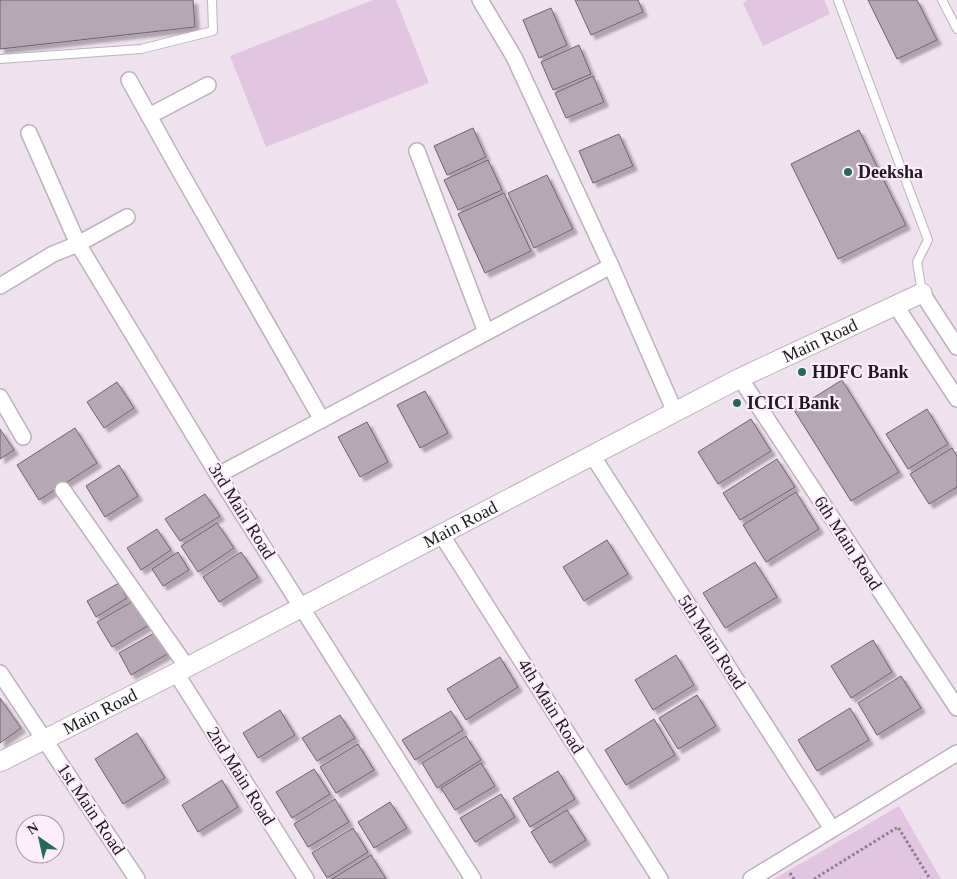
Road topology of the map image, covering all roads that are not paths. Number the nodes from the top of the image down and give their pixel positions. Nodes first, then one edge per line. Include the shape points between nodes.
1 (212, 0) edge
2 (480, 0) edge
3 (838, 0) edge
4 (942, 0) edge
5 (954, 15) edge
6 (957, 29) edge
7 (0, 59) edge
8 (129, 80) dead end
9 (208, 85) dead end
10 (149, 116) junction
11 (30, 133) dead end
12 (417, 151) dead end
13 (127, 217) dead end
14 (78, 244) junction
15 (611, 266) junction
16 (0, 286) edge
17 (922, 293) junction
18 (896, 306) junction
19 (486, 332) junction
20 (957, 347) edge
21 (740, 378) junction
22 (0, 396) edge
23 (957, 400) edge
24 (675, 412) junction
25 (322, 420) junction
26 (23, 438) dead end
27 (592, 455) junction
28 (218, 475) junction
29 (63, 490) dead end
30 (441, 534) junction
31 (302, 607) junction
32 (182, 670) junction
33 (0, 672) edge
34 (957, 708) edge
35 (44, 738) junction
36 (957, 753) edge
37 (0, 762) edge
38 (832, 829) junction
39 (137, 879) edge
40 (306, 879) edge
41 (473, 879) edge
42 (660, 879) edge
43 (751, 879) edge

1 - 7 lane via 213,31 141,49
2 - 15 street via 514,57
3 - 17 lane via 928,240 917,262
4 - 5 lane
5 - 6 lane
8 - 10 street
9 - 10 street
10 - 25 street
11 - 14 street, 3rd Main Road
12 - 19 street
13 - 14 street
14 - 16 street via 53,254
14 - 28 street, 3rd Main Road
15 - 19 street
15 - 24 street
17 - 18 street, Main Road
17 - 20 street
18 - 21 street, Main Road
18 - 23 street
19 - 25 street
21 - 24 street, Main Road
21 - 34 street, 6th Main Road
22 - 26 street
24 - 27 street, Main Road
25 - 28 street
27 - 30 street, Main Road
27 - 38 street, 5th Main Road
28 - 31 street, 3rd Main Road
29 - 32 street, 2nd Main Road
30 - 31 street, Main Road
30 - 42 street, 4th Main Road
31 - 32 street, Main Road
31 - 41 street, 3rd Main Road
32 - 35 street, Main Road
32 - 40 street, 2nd Main Road
33 - 35 street, 1st Main Road
35 - 37 street, Main Road
35 - 39 street, 1st Main Road
36 - 38 street
38 - 43 street

